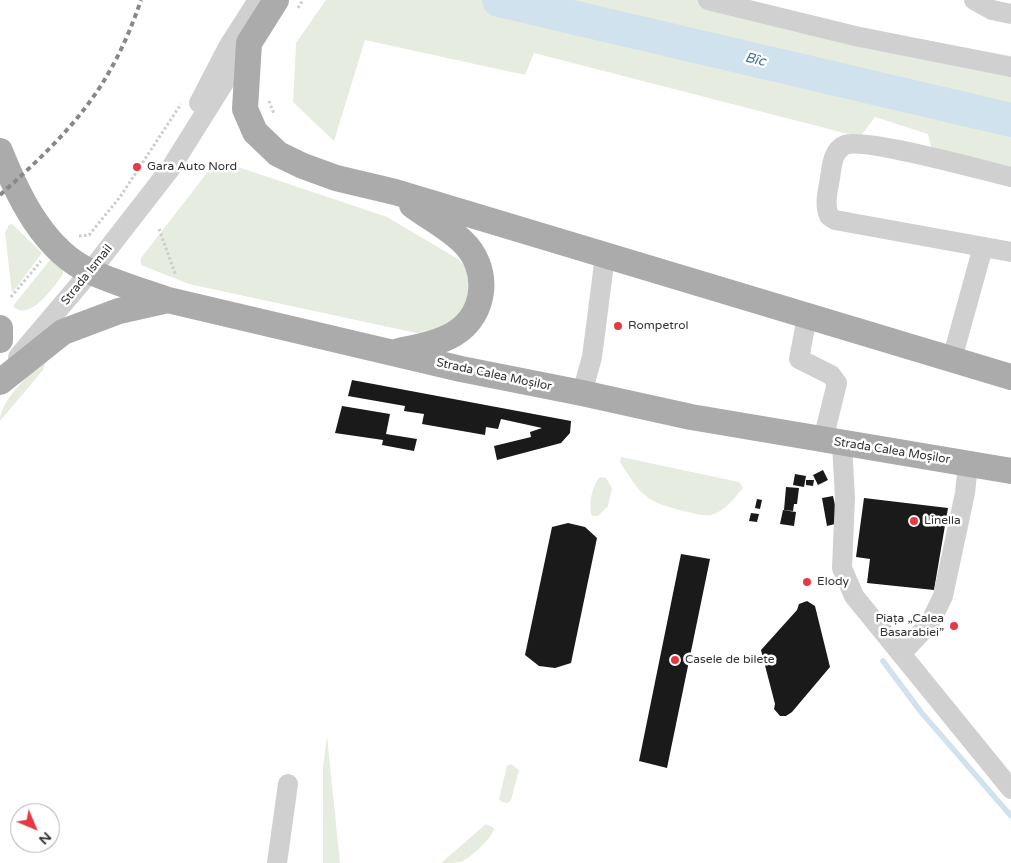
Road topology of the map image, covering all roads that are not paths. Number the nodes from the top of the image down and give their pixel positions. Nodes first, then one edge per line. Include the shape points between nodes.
1 (708, 0) edge
2 (974, 0) edge
3 (263, 7) edge
4 (1011, 14) edge
5 (249, 43) junction
6 (1011, 67) edge
7 (0, 152) edge
8 (170, 169) junction
9 (1011, 177) edge
10 (395, 192) junction
11 (983, 247) junction
12 (1011, 252) edge
13 (605, 256) junction
14 (90, 272) junction
15 (168, 300) junction
16 (807, 316) junction
17 (0, 328) edge
18 (0, 340) edge
19 (393, 352) junction
20 (952, 359) junction
21 (1011, 377) edge
22 (0, 381) edge
23 (582, 392) junction
24 (833, 442) junction
25 (968, 464) junction
26 (1011, 470) edge
27 (901, 654) junction
28 (288, 784) dead end
29 (1011, 789) edge
30 (277, 863) edge

1 - 6 lane via 855,36
2 - 4 lane via 992,10
3 - 5 main road, Strada Ismail
3 - 8 lane, Strada Ismail via 207,83
5 - 8 lane, Strada Ismail
5 - 10 main road via 245,110 255,132 278,154 303,166 336,178
7 - 14 main road via 17,190 40,228 55,245
8 - 14 lane, Strada Ismail
9 - 11 lane via 860,143 845,145 834,157 826,203 831,218
10 - 13 main road
10 - 19 main road via 462,242 476,260 482,278 481,296 473,316 455,333 431,345
11 - 12 lane
11 - 20 lane
13 - 16 main road
13 - 23 lane via 592,357
14 - 15 main road
14 - 22 lane, Strada Ismail
15 - 19 main road, Strada Calea Moșilor
15 - 22 main road, Strada Calea Moșilor via 119,312 63,332
16 - 20 main road
16 - 24 lane via 799,359 831,375 837,383
17 - 18 main road
19 - 23 main road, Strada Calea Moșilor via 461,369
20 - 21 main road
23 - 24 main road, Strada Calea Moșilor via 690,417
24 - 25 main road, Strada Calea Moșilor
24 - 27 lane via 846,498 842,568 854,596
25 - 26 main road, Strada Calea Moșilor
25 - 27 lane via 965,493 942,596 930,623
27 - 29 lane
28 - 30 lane

